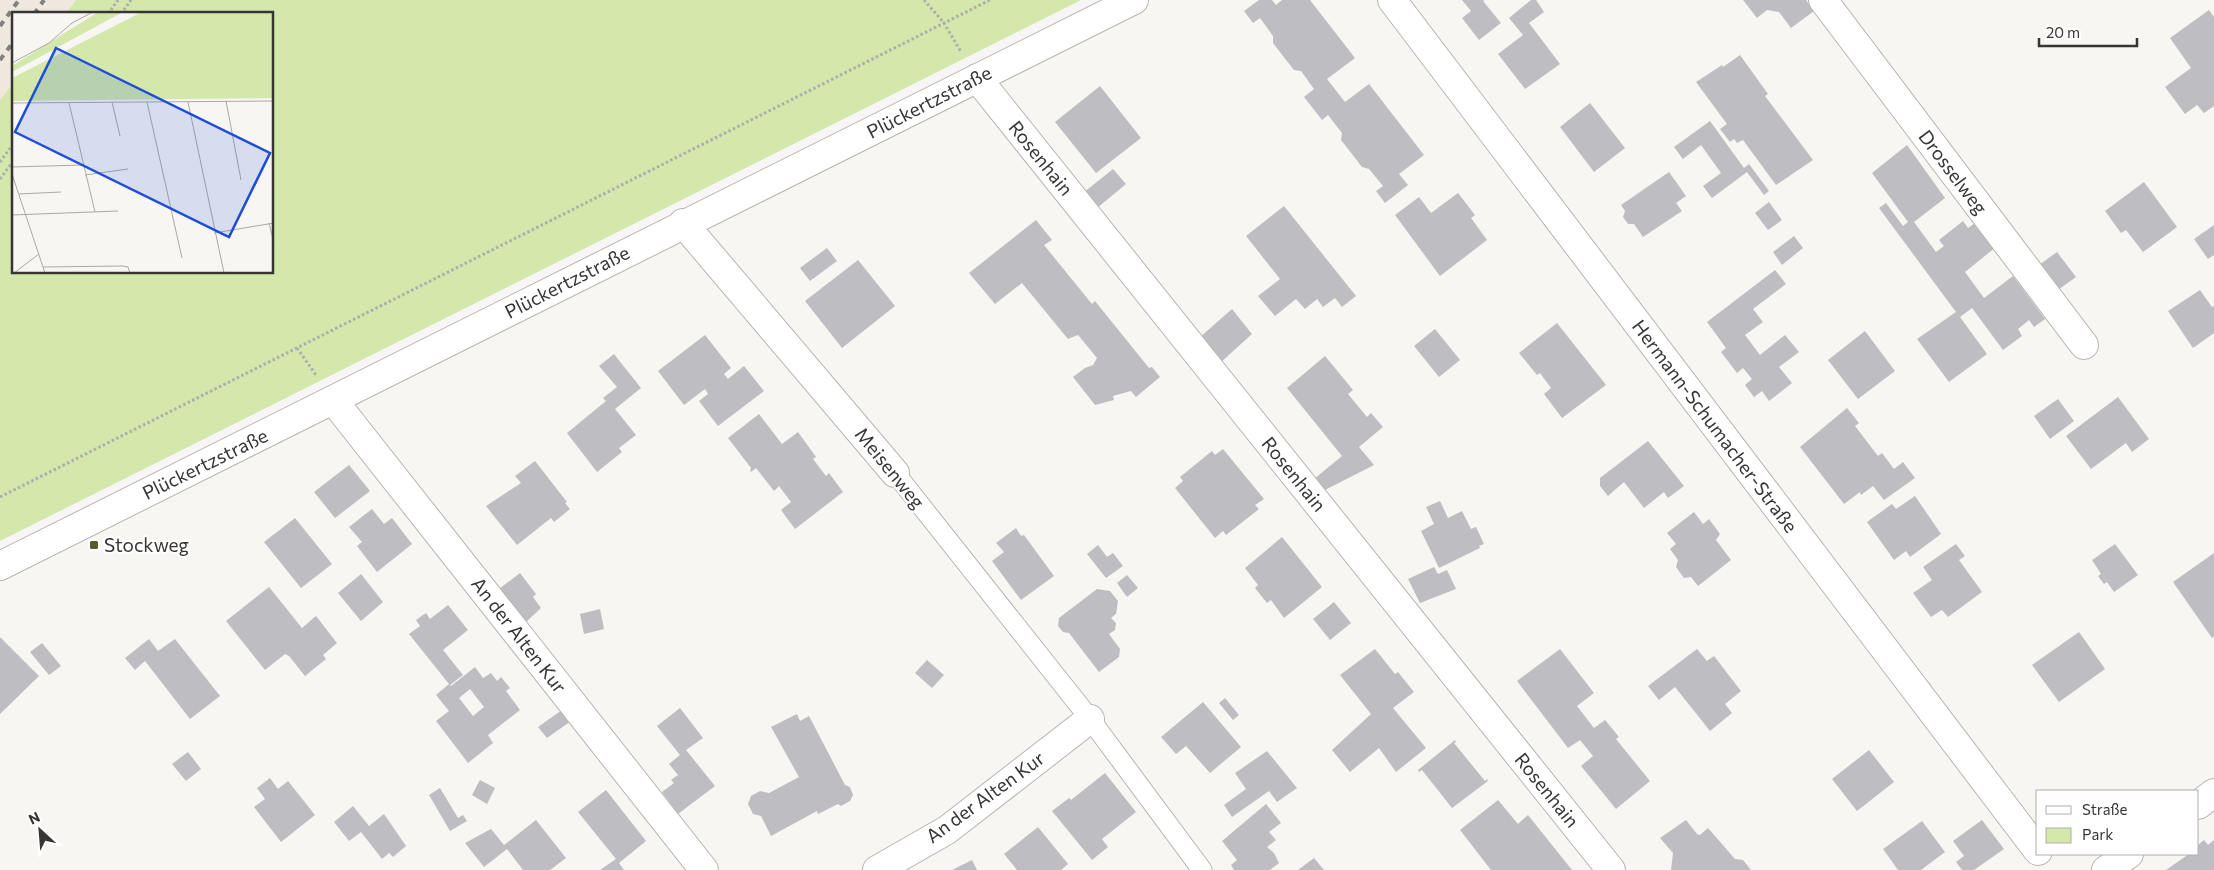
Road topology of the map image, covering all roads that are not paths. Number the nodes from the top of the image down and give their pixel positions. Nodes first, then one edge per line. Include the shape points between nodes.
1 (1134, 0) edge
2 (1392, 0) edge
3 (1823, 0) edge
4 (977, 78) junction
5 (683, 223) junction
6 (2084, 345) dead end
7 (333, 400) junction
8 (895, 473) joint
9 (0, 566) edge
10 (1090, 719) junction
11 (2214, 793) edge
12 (2199, 803) edge
13 (2036, 849) edge
14 (2041, 855) edge
15 (2128, 855) edge
16 (700, 869) edge
17 (877, 870) edge
18 (1202, 870) edge
19 (1611, 870) edge
20 (2052, 870) edge
21 (2106, 870) edge

1 - 4 street, Plückertzstraße
2 - 13 street, Hermann-Schumacher-Straße
3 - 6 street, Drosselweg
4 - 5 street, Plückertzstraße
4 - 19 street, Rosenhain
5 - 7 street, Plückertzstraße
5 - 8 street, Meisenweg
7 - 9 street, Plückertzstraße
7 - 16 street, An der Alten Kur
8 - 10 lane, Meisenweg
10 - 17 street, An der Alten Kur via 947,830
10 - 18 lane, Meisenweg
11 - 12 street
14 - 20 street, Hermann-Schumacher-Straße
15 - 21 street

